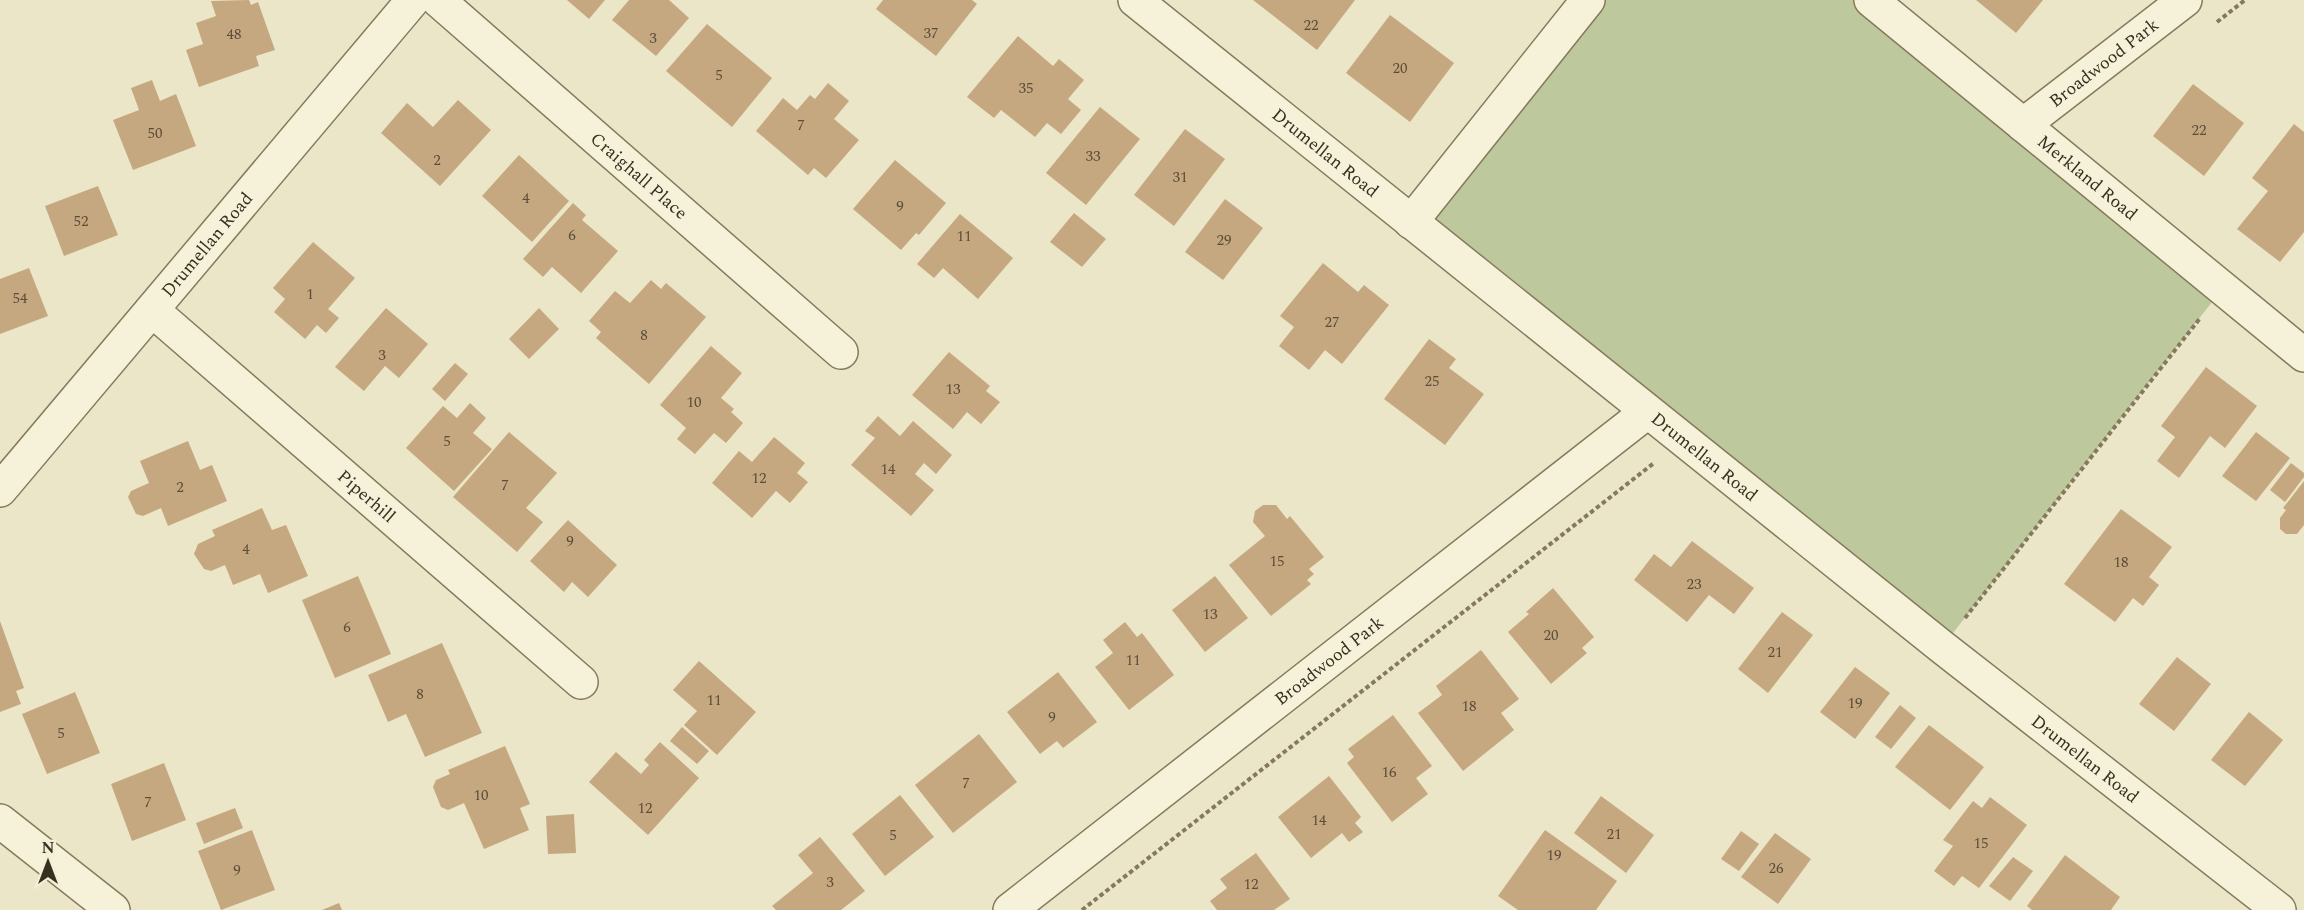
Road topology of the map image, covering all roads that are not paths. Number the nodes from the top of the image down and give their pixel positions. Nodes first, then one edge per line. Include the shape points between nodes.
1 (413, 0) edge
2 (438, 0) edge
3 (1135, 0) edge
4 (1588, 0) edge
5 (1871, 0) edge
6 (2185, 0) edge
7 (2023, 124) junction
8 (1411, 222) junction
9 (152, 310) junction
10 (841, 352) dead end
11 (2304, 355) edge
12 (1647, 412) junction
13 (0, 490) edge
14 (581, 682) dead end
15 (0, 821) edge
16 (113, 910) edge
17 (1010, 910) edge
18 (2279, 910) edge

1 - 9 street, Drumellan Road
2 - 10 street, Craighall Place
3 - 8 street, Drumellan Road
4 - 8 street
5 - 7 street, Merkland Road
6 - 7 street, Broadwood Park
7 - 11 street, Merkland Road
8 - 12 street, Drumellan Road
9 - 13 street, Drumellan Road
9 - 14 street, Piperhill
12 - 17 street, Broadwood Park
12 - 18 street, Drumellan Road
15 - 16 street

